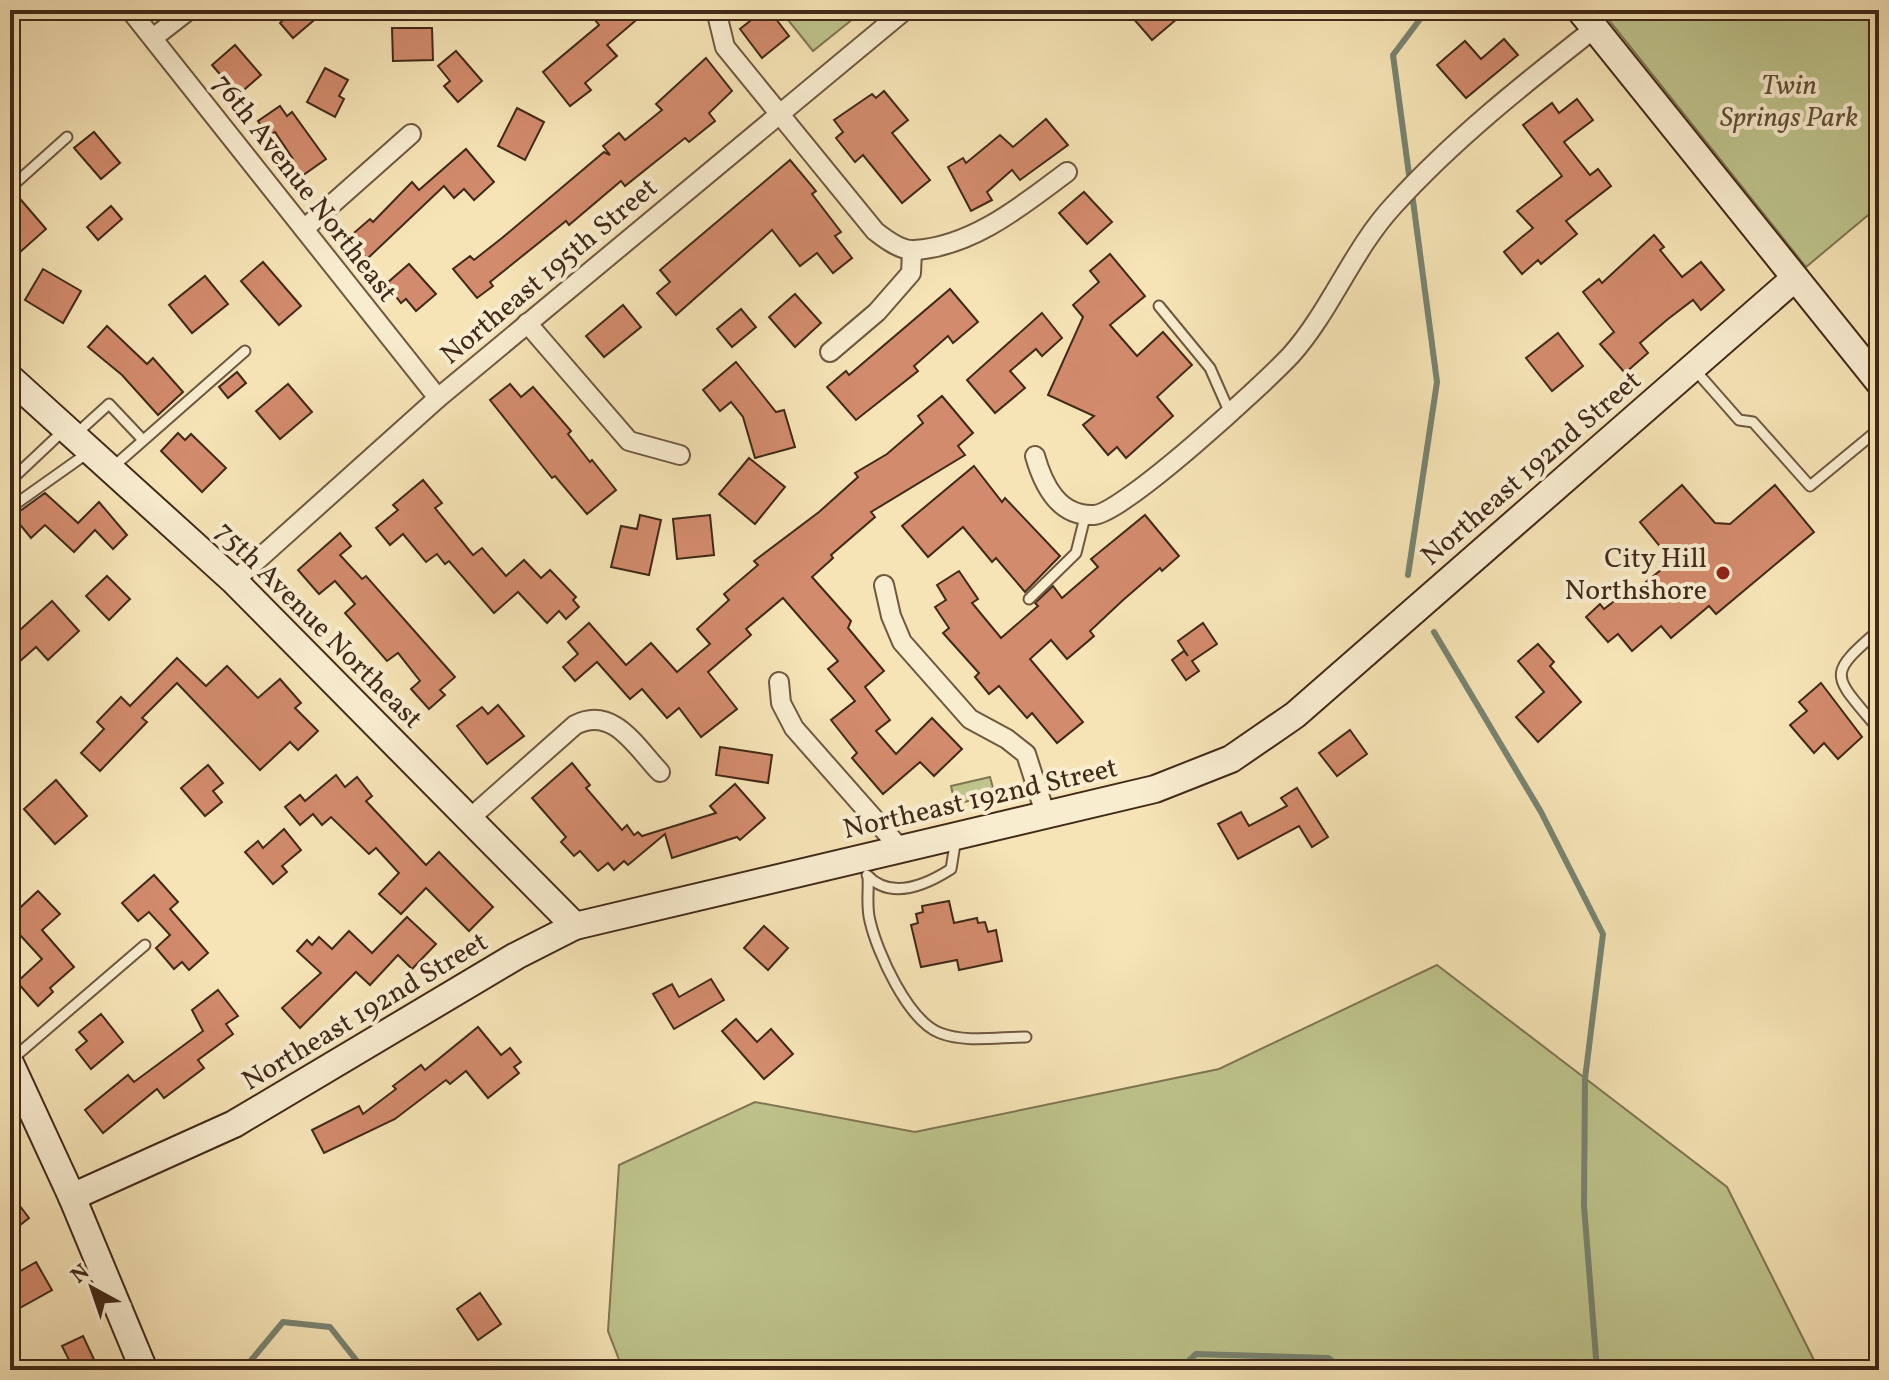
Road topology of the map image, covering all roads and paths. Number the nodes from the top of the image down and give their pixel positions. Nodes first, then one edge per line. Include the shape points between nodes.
1 (130, 10) edge
2 (189, 10) edge
3 (716, 10) edge
4 (905, 10) edge
5 (1588, 19) edge
6 (153, 38) junction
7 (779, 113) junction
8 (411, 134) dead end
9 (67, 137) dead end
10 (1067, 172) dead end
11 (10, 188) edge
12 (304, 229) junction
13 (912, 251) junction
14 (1795, 278) junction
15 (1159, 306) dead end
16 (527, 323) junction
17 (245, 351) dead end
18 (830, 352) dead end
19 (1693, 368) junction
20 (10, 378) edge
21 (1879, 382) edge
22 (438, 398) junction
23 (1229, 411) junction
24 (1879, 429) edge
25 (76, 438) junction
26 (143, 440) junction
27 (680, 455) dead end
28 (1035, 456) dead end
29 (110, 469) junction
30 (10, 481) edge
31 (10, 508) edge
32 (1086, 513) junction
33 (234, 581) junction
34 (884, 585) dead end
35 (1029, 599) dead end
36 (1879, 630) edge
37 (779, 682) dead end
38 (1874, 724) dead end
39 (660, 772) dead end
40 (1046, 816) junction
41 (469, 819) junction
42 (956, 835) junction
43 (899, 847) junction
44 (864, 867) junction
45 (575, 926) junction
46 (145, 945) dead end
47 (1026, 1037) dead end
48 (10, 1062) edge
49 (72, 1197) junction
50 (144, 1370) edge

1 - 6 street, 76th Avenue Northeast
2 - 6 street
3 - 7 street via 725,47
4 - 7 street, Northeast 195th Street
5 - 14 street
5 - 23 street via 1397,200 1290,355
6 - 12 street, 76th Avenue Northeast
7 - 13 street via 875,231
7 - 16 street, Northeast 195th Street
8 - 12 street
9 - 11 lane
10 - 13 street via 994,223
12 - 22 street, 76th Avenue Northeast
13 - 18 street via 911,273 877,312
14 - 19 street, Northeast 192nd Street
14 - 21 street
15 - 23 lane via 1210,368
16 - 22 street, Northeast 195th Street
16 - 27 street via 629,441
17 - 26 lane
19 - 24 lane via 1739,420 1753,422 1810,486
19 - 40 street, Northeast 192nd Street via 1295,715 1231,759 1155,789
20 - 25 street, 75th Avenue Northeast
22 - 33 street, Northeast 195th Street
23 - 32 street via 1116,507
25 - 26 lane via 109,404
25 - 29 street, 75th Avenue Northeast
25 - 30 lane
25 - 31 lane
26 - 29 lane
28 - 32 street via 1042,481 1059,504
29 - 33 street, 75th Avenue Northeast
32 - 35 lane via 1076,553
33 - 41 street, 75th Avenue Northeast
34 - 40 street via 902,642 970,719 1026,754
36 - 38 lane via 1850,655 1840,674 1842,685
37 - 43 street via 781,703 794,728
39 - 41 street via 616,726 603,718 588,718
40 - 42 street, Northeast 192nd Street
41 - 45 street, 75th Avenue Northeast
42 - 43 street, Northeast 192nd Street
42 - 44 lane via 951,869 930,882 898,890
43 - 44 street, Northeast 192nd Street
44 - 45 street, Northeast 192nd Street
44 - 47 lane via 869,918 882,955 929,1027 960,1038
45 - 49 street, Northeast 192nd Street via 234,1124
46 - 48 lane
48 - 49 street
49 - 50 street

